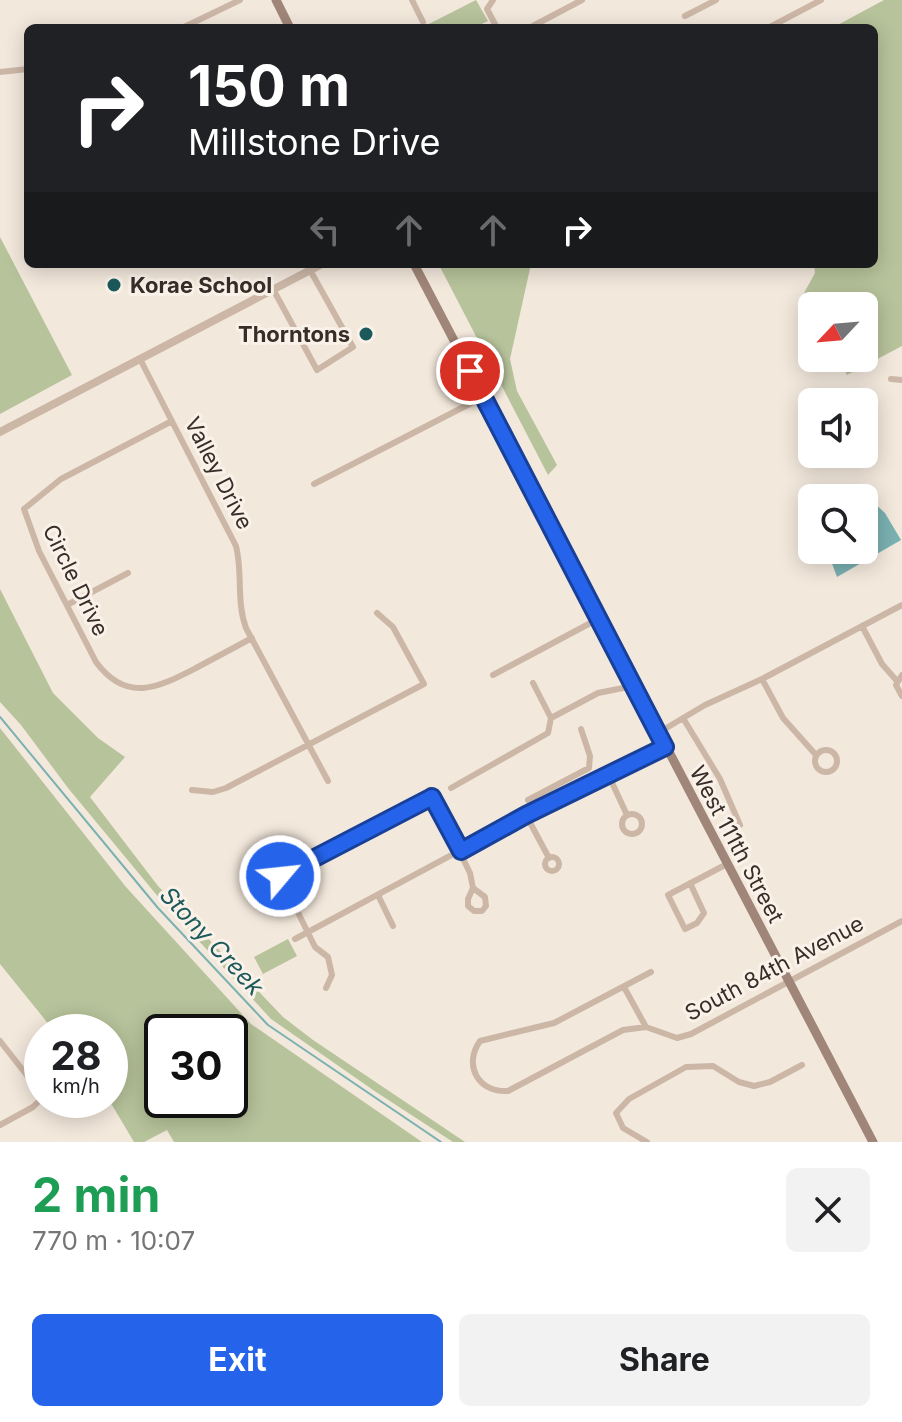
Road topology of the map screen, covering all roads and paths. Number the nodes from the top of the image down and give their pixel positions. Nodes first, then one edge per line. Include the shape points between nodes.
1 (240, 0) edge
2 (276, 0) edge
3 (412, 0) edge
4 (493, 0) edge
5 (582, 0) edge
6 (716, 0) edge
7 (821, 0) edge
8 (685, 16) dead end
9 (423, 22) dead end
10 (190, 24) edge
11 (288, 24) edge
12 (495, 24) edge
13 (537, 24) edge
14 (776, 24) edge
15 (24, 69) edge
16 (0, 72) edge
17 (314, 268) edge
18 (416, 268) edge
19 (310, 270) junction
20 (273, 289) junction
21 (140, 359) junction
22 (891, 379) dead end
23 (902, 380) edge
24 (483, 397) junction
25 (172, 421) junction
26 (0, 432) edge
27 (314, 484) dead end
28 (128, 573) dead end
29 (67, 605) junction
30 (902, 605) edge
31 (377, 613) dead end
32 (598, 619) junction
33 (862, 626) junction
34 (252, 638) junction
35 (493, 675) dead end
36 (900, 678) edge
37 (762, 679) junction
38 (533, 683) dead end
39 (633, 686) junction
40 (902, 696) edge
41 (551, 718) junction
42 (683, 718) junction
43 (581, 729) dead end
44 (658, 733) junction
45 (308, 744) junction
46 (665, 747) junction
47 (816, 755) dead end
48 (608, 774) junction
49 (328, 781) dead end
50 (560, 784) junction
51 (451, 788) dead end
52 (192, 790) dead end
53 (566, 795) junction
54 (528, 800) dead end
55 (526, 815) junction
56 (627, 815) dead end
57 (740, 825) dead end
58 (461, 851) junction
59 (549, 858) dead end
60 (727, 864) junction
61 (690, 883) junction
62 (473, 888) dead end
63 (378, 895) junction
64 (902, 921) edge
65 (393, 926) dead end
66 (309, 932) junction
67 (295, 939) dead end
68 (651, 972) dead end
69 (790, 980) junction
70 (624, 987) junction
71 (326, 988) dead end
72 (646, 1027) junction
73 (0, 1041) edge
74 (802, 1065) dead end
75 (0, 1125) edge
76 (647, 1142) edge
77 (873, 1142) edge

1 - 10 street
2 - 11 main road
3 - 9 street
4 - 12 street via 487,9
5 - 13 street
6 - 8 street
7 - 14 street
15 - 16 street
17 - 19 street
18 - 24 main road, West 111th Street
19 - 20 street
19 - 20 street via 353,347 317,370
20 - 21 street
21 - 25 street, Valley Drive
21 - 26 street
22 - 23 street
24 - 27 street
24 - 32 main road, West 111th Street
25 - 29 street, Circle Drive via 61,479 24,509
25 - 34 street, Valley Drive via 236,546 240,606
28 - 29 street
29 - 34 street, Circle Drive via 101,668 131,688 160,686
30 - 33 street
31 - 45 street via 393,627 424,684
32 - 35 street
32 - 39 main road, West 111th Street
33 - 36 street via 882,664
33 - 37 street
34 - 45 street, Valley Drive
36 - 40 street via 896,689
37 - 42 street
37 - 47 street via 783,718
38 - 41 street
39 - 41 street via 598,693
39 - 44 main road, West 111th Street
41 - 51 street via 548,733
42 - 44 street
42 - 57 street
43 - 50 street via 591,766
44 - 46 main road, West 111th Street
45 - 49 street, Valley Drive
45 - 52 street via 226,788
46 - 48 street
46 - 60 main road, West 111th Street
48 - 53 street
48 - 56 street
50 - 53 street
50 - 54 street
53 - 55 street
55 - 58 street
55 - 59 street
58 - 62 street
58 - 63 street
58 - 66 street via 430,793 280,876
60 - 61 street
60 - 69 main road, West 111th Street
61 - 61 street via 668,895 685,929 704,913
63 - 65 street
63 - 66 street
64 - 69 street, South 84th Avenue
66 - 67 street
66 - 71 street via 331,966
68 - 70 street, South 84th Avenue
69 - 72 street, South 84th Avenue via 691,1034 677,1038
69 - 77 main road, West 111th Street
70 - 72 street
70 - 72 street, South 84th Avenue via 554,1023 480,1041 473,1051 477,1077 487,1087 508,1091 623,1030
73 - 75 street via 40,1092 38,1105
74 - 76 street via 754,1086 713,1066 686,1067 629,1099 616,1113 623,1128

